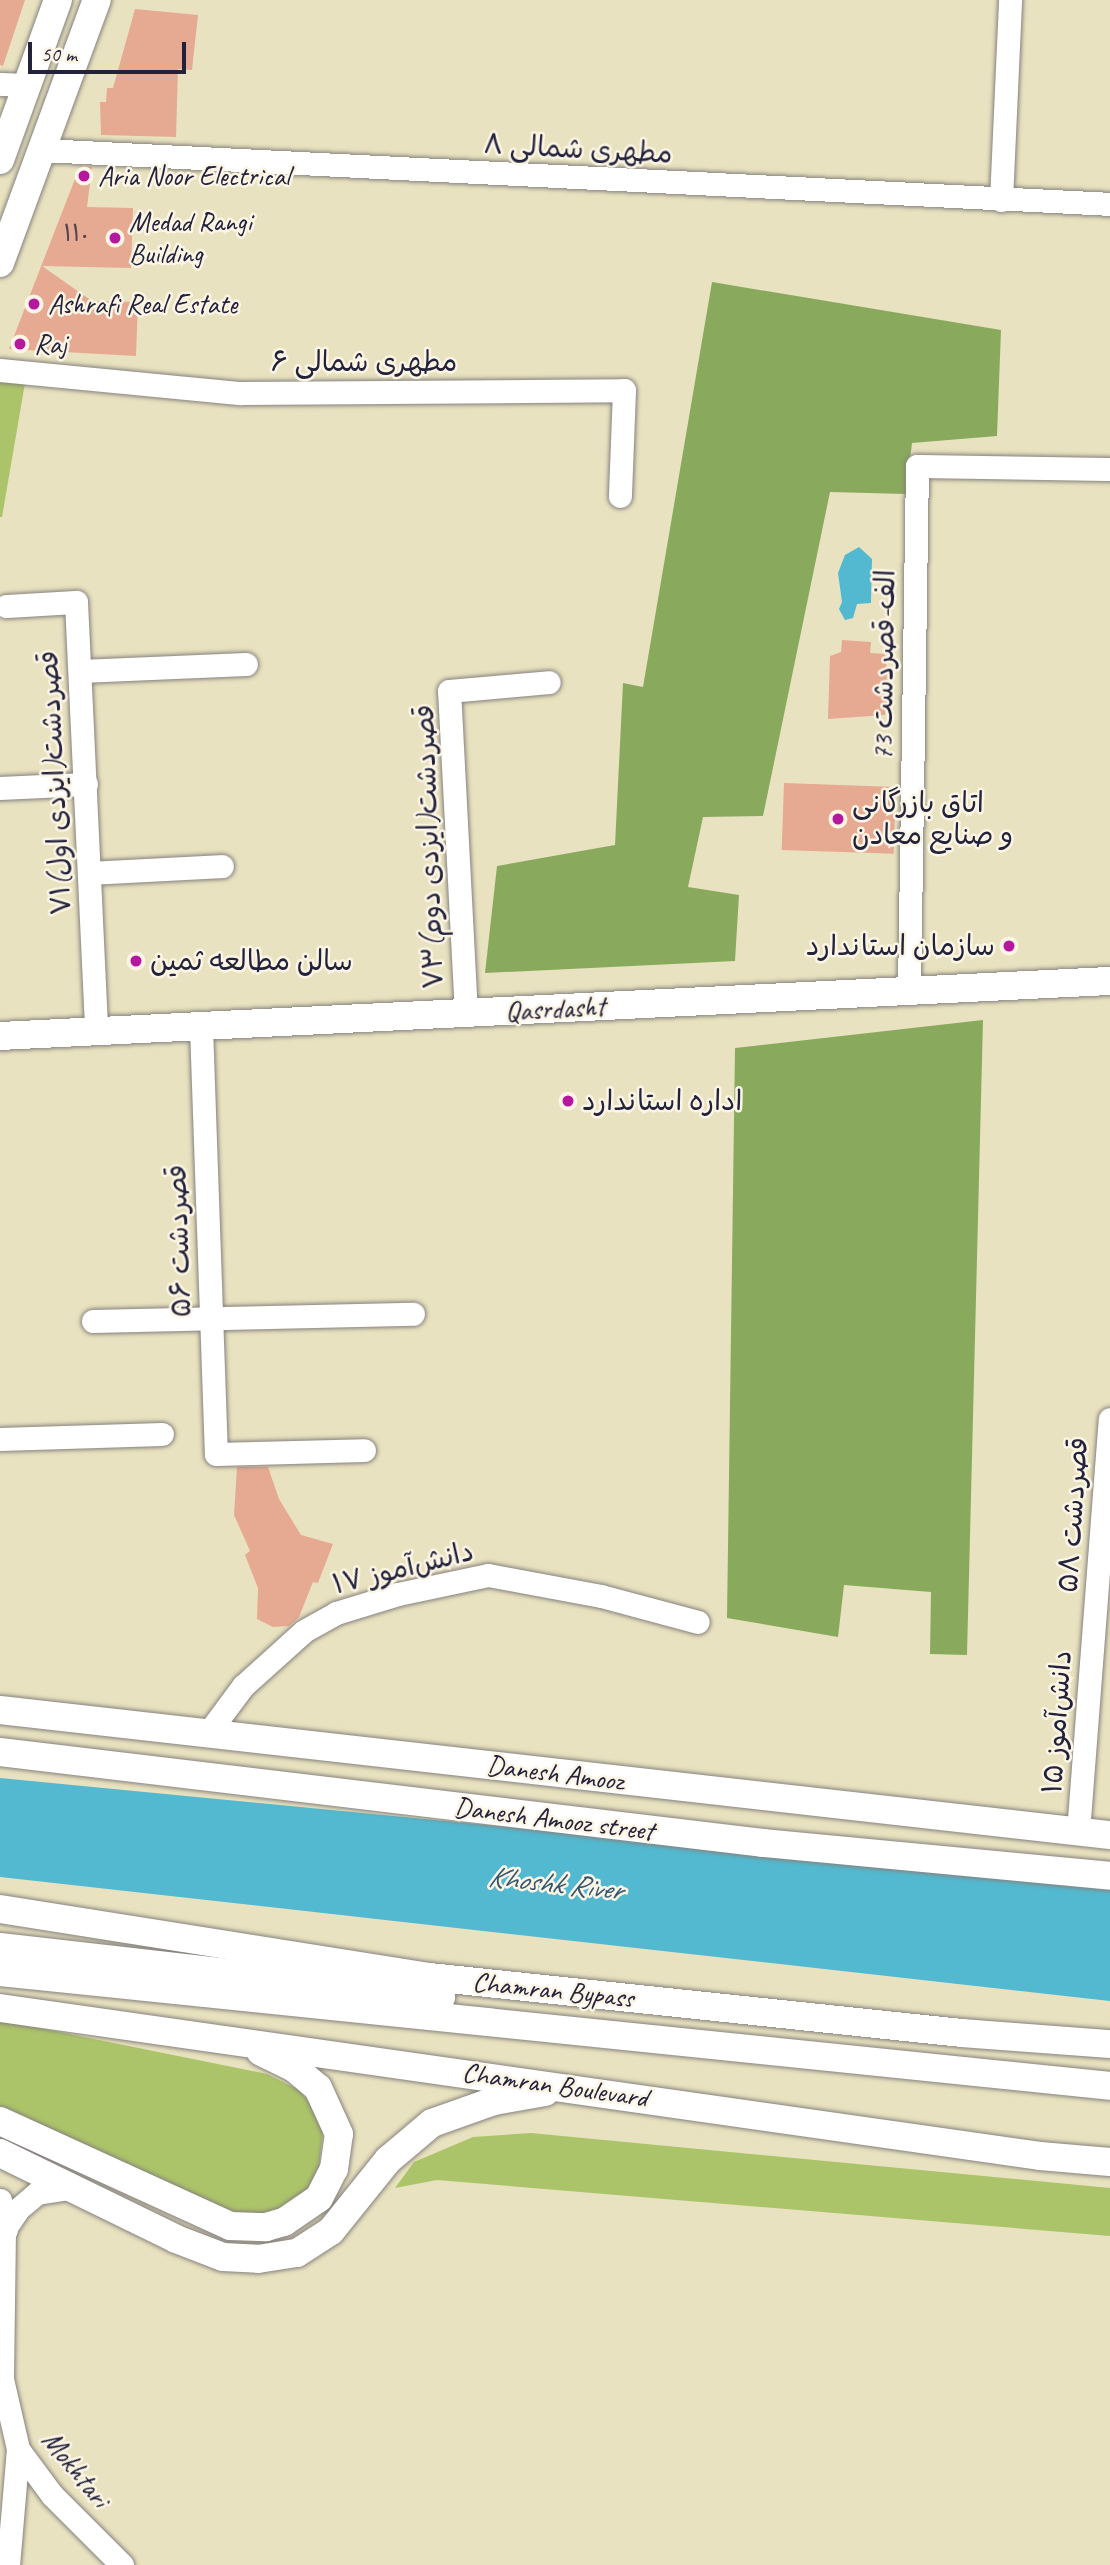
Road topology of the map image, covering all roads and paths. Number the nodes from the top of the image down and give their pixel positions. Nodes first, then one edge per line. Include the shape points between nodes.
1 (58, 0) edge
2 (97, 0) edge
3 (1010, 0) edge
4 (0, 83) edge
5 (28, 85) junction
6 (42, 150) junction
7 (0, 160) edge
8 (1001, 200) junction
9 (1110, 204) edge
10 (0, 263) edge
11 (0, 370) edge
12 (1110, 469) edge
13 (620, 496) dead end
14 (6, 606) dead end
15 (246, 664) dead end
16 (80, 671) junction
17 (550, 681) dead end
18 (86, 784) junction
19 (0, 788) edge
20 (222, 866) dead end
21 (90, 873) junction
22 (1110, 982) edge
23 (909, 992) junction
24 (466, 1014) junction
25 (201, 1027) junction
26 (96, 1031) junction
27 (0, 1036) edge
28 (413, 1314) dead end
29 (211, 1318) junction
30 (93, 1321) dead end
31 (1110, 1419) edge
32 (162, 1434) dead end
33 (0, 1439) edge
34 (1109, 1448) edge
35 (364, 1450) dead end
36 (1102, 1616) edge
37 (698, 1622) dead end
38 (0, 1710) edge
39 (208, 1733) junction
40 (0, 1739) edge
41 (0, 1752) edge
42 (39, 1757) junction
43 (0, 1761) edge
44 (1078, 1832) junction
45 (1110, 1835) edge
46 (1110, 1860) edge
47 (1110, 1876) edge
48 (0, 1909) edge
49 (0, 1947) edge
50 (0, 1972) edge
51 (0, 2008) edge
52 (583, 2031) junction
53 (240, 2041) junction
54 (1110, 2044) edge
55 (1110, 2086) edge
56 (579, 2088) junction
57 (0, 2121) edge
58 (0, 2153) edge
59 (1110, 2162) edge
60 (68, 2188) junction
61 (0, 2200) edge
62 (2, 2227) edge
63 (18, 2449) junction
64 (8, 2565) edge
65 (122, 2565) edge

1 - 5 main road
2 - 6 main road
3 - 8 street
4 - 5 street
5 - 7 main road
6 - 8 street, ۸ مطهری شمالی
6 - 10 main road
8 - 9 street, ۸ مطهری شمالی
11 - 13 street, ۶ مطهری شمالی via 241,393 624,390
12 - 23 street, 73 الف-قصردشت via 917,466
14 - 16 street, ۷۱قصردشت(ایزدی اول) via 76,602
15 - 16 street
16 - 18 street, ۷۱قصردشت(ایزدی اول)
17 - 24 street, ۷۳قصردشت(ایزدی دوم) via 449,691
18 - 19 street
18 - 21 street, ۷۱قصردشت(ایزدی اول)
20 - 21 street
21 - 26 street, ۷۱قصردشت(ایزدی اول)
22 - 23 main road, Qasrdasht
23 - 24 main road, Qasrdasht
24 - 25 main road, Qasrdasht
25 - 26 main road, Qasrdasht
25 - 29 street, ۵۶ قصردشت
26 - 27 main road, Qasrdasht
28 - 29 street
29 - 30 street
29 - 35 street, ۵۶ قصردشت via 216,1454
31 - 34 street, قصردشت ۵۸
32 - 33 street
34 - 36 street, قصردشت ۵۸
36 - 44 street, دانش‌آموز ۱۵
37 - 39 street, دانش‌آموز ۱۷ via 601,1596 488,1575 398,1594 336,1614 304,1631 243,1686
38 - 39 main road, Danesh Amooz
39 - 44 main road, Danesh Amooz
40 - 46 main road, Danesh Amooz street
41 - 42 main road, Danesh Amooz street
42 - 43 main road
42 - 47 main road, Danesh Amooz street via 750,1841
44 - 45 main road, Danesh Amooz
48 - 54 main road, Chamran Bypass via 430,1977 962,2033
49 - 52 main road via 518,2007
50 - 52 main road, Chamran Boulevard
51 - 53 main road, Chamran Boulevard
52 - 55 main road, Chamran Boulevard
53 - 56 main road, Chamran Boulevard
53 - 57 main road via 294,2068 317,2088 339,2134 334,2169 319,2197 284,2222 267,2227 230,2226
56 - 59 main road, Chamran Boulevard via 1040,2156
56 - 60 main road via 494,2101 432,2123 388,2160 331,2231 297,2253 258,2259 223,2257
58 - 60 main road
60 - 62 street via 37,2193
61 - 62 street, Mokhtari
62 - 63 street, Mokhtari via 2,2379
63 - 64 street
63 - 65 street, Mokhtari via 52,2495

